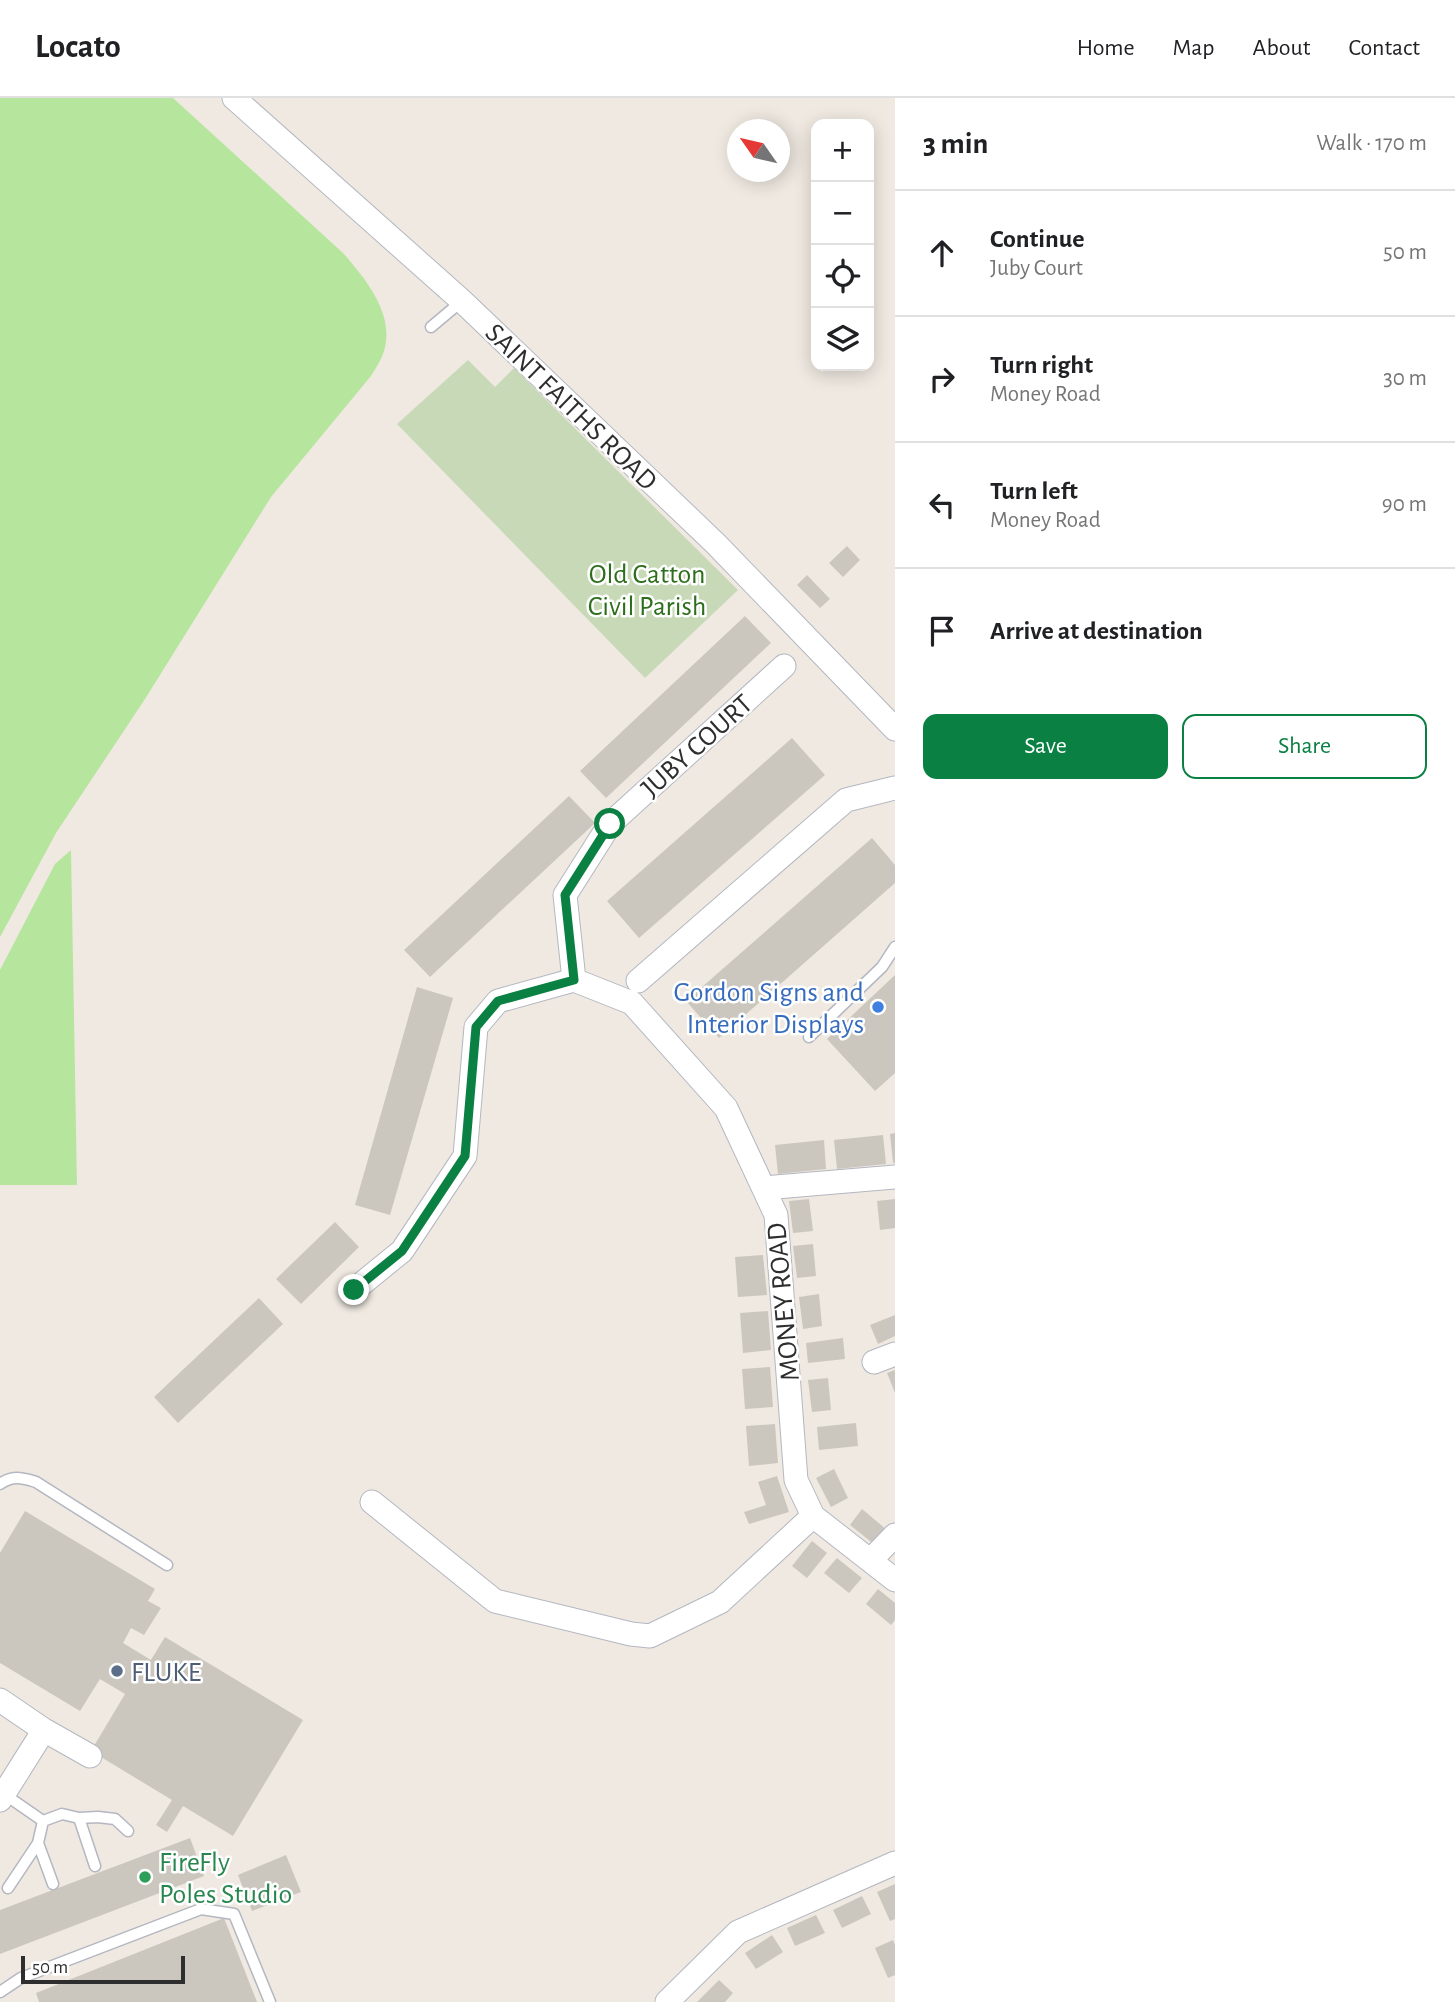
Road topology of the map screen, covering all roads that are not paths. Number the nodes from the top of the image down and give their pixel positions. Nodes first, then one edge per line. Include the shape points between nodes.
1 (234, 98) edge
2 (462, 301) junction
3 (432, 327) dead end
4 (784, 666) dead end
5 (895, 729) edge
6 (895, 788) edge
7 (895, 947) edge
8 (574, 980) junction
9 (639, 981) dead end
10 (809, 1037) dead end
11 (895, 1177) edge
12 (764, 1188) junction
13 (354, 1290) dead end
14 (0, 1484) edge
15 (372, 1502) dead end
16 (813, 1516) junction
17 (895, 1535) edge
18 (871, 1560) junction
19 (167, 1565) dead end
20 (895, 1580) edge
21 (0, 1700) edge
22 (44, 1730) junction
23 (90, 1756) dead end
24 (2, 1797) edge
25 (79, 1818) junction
26 (43, 1821) junction
27 (128, 1832) dead end
28 (38, 1843) junction
29 (895, 1863) edge
30 (95, 1866) dead end
31 (53, 1884) dead end
32 (8, 1888) dead end
33 (0, 1992) edge
34 (270, 2002) edge
35 (667, 2002) edge

1 - 2 street, SAINT FAITHS ROAD
2 - 3 lane
2 - 5 street, SAINT FAITHS ROAD via 716,544
4 - 8 street, JUBY COURT via 610,824 565,895
6 - 9 street via 846,800
7 - 10 lane via 881,967
8 - 12 street, MONEY ROAD via 632,1003 726,1108
8 - 13 street via 498,1001 476,1027 465,1156 402,1251
11 - 12 street
12 - 16 street, MONEY ROAD via 776,1215 796,1480
14 - 19 lane via 21,1477 36,1482
15 - 16 street via 495,1601 650,1636 720,1602
16 - 18 street, MONEY ROAD
17 - 18 street
18 - 20 street, MONEY ROAD
21 - 22 street
22 - 23 street
22 - 24 street
24 - 26 lane
25 - 26 lane via 62,1814
25 - 27 lane via 115,1819
25 - 30 lane
26 - 28 lane
28 - 31 lane
28 - 32 lane
29 - 35 street via 738,1933
33 - 34 lane via 21,1978 201,1909 234,1914

